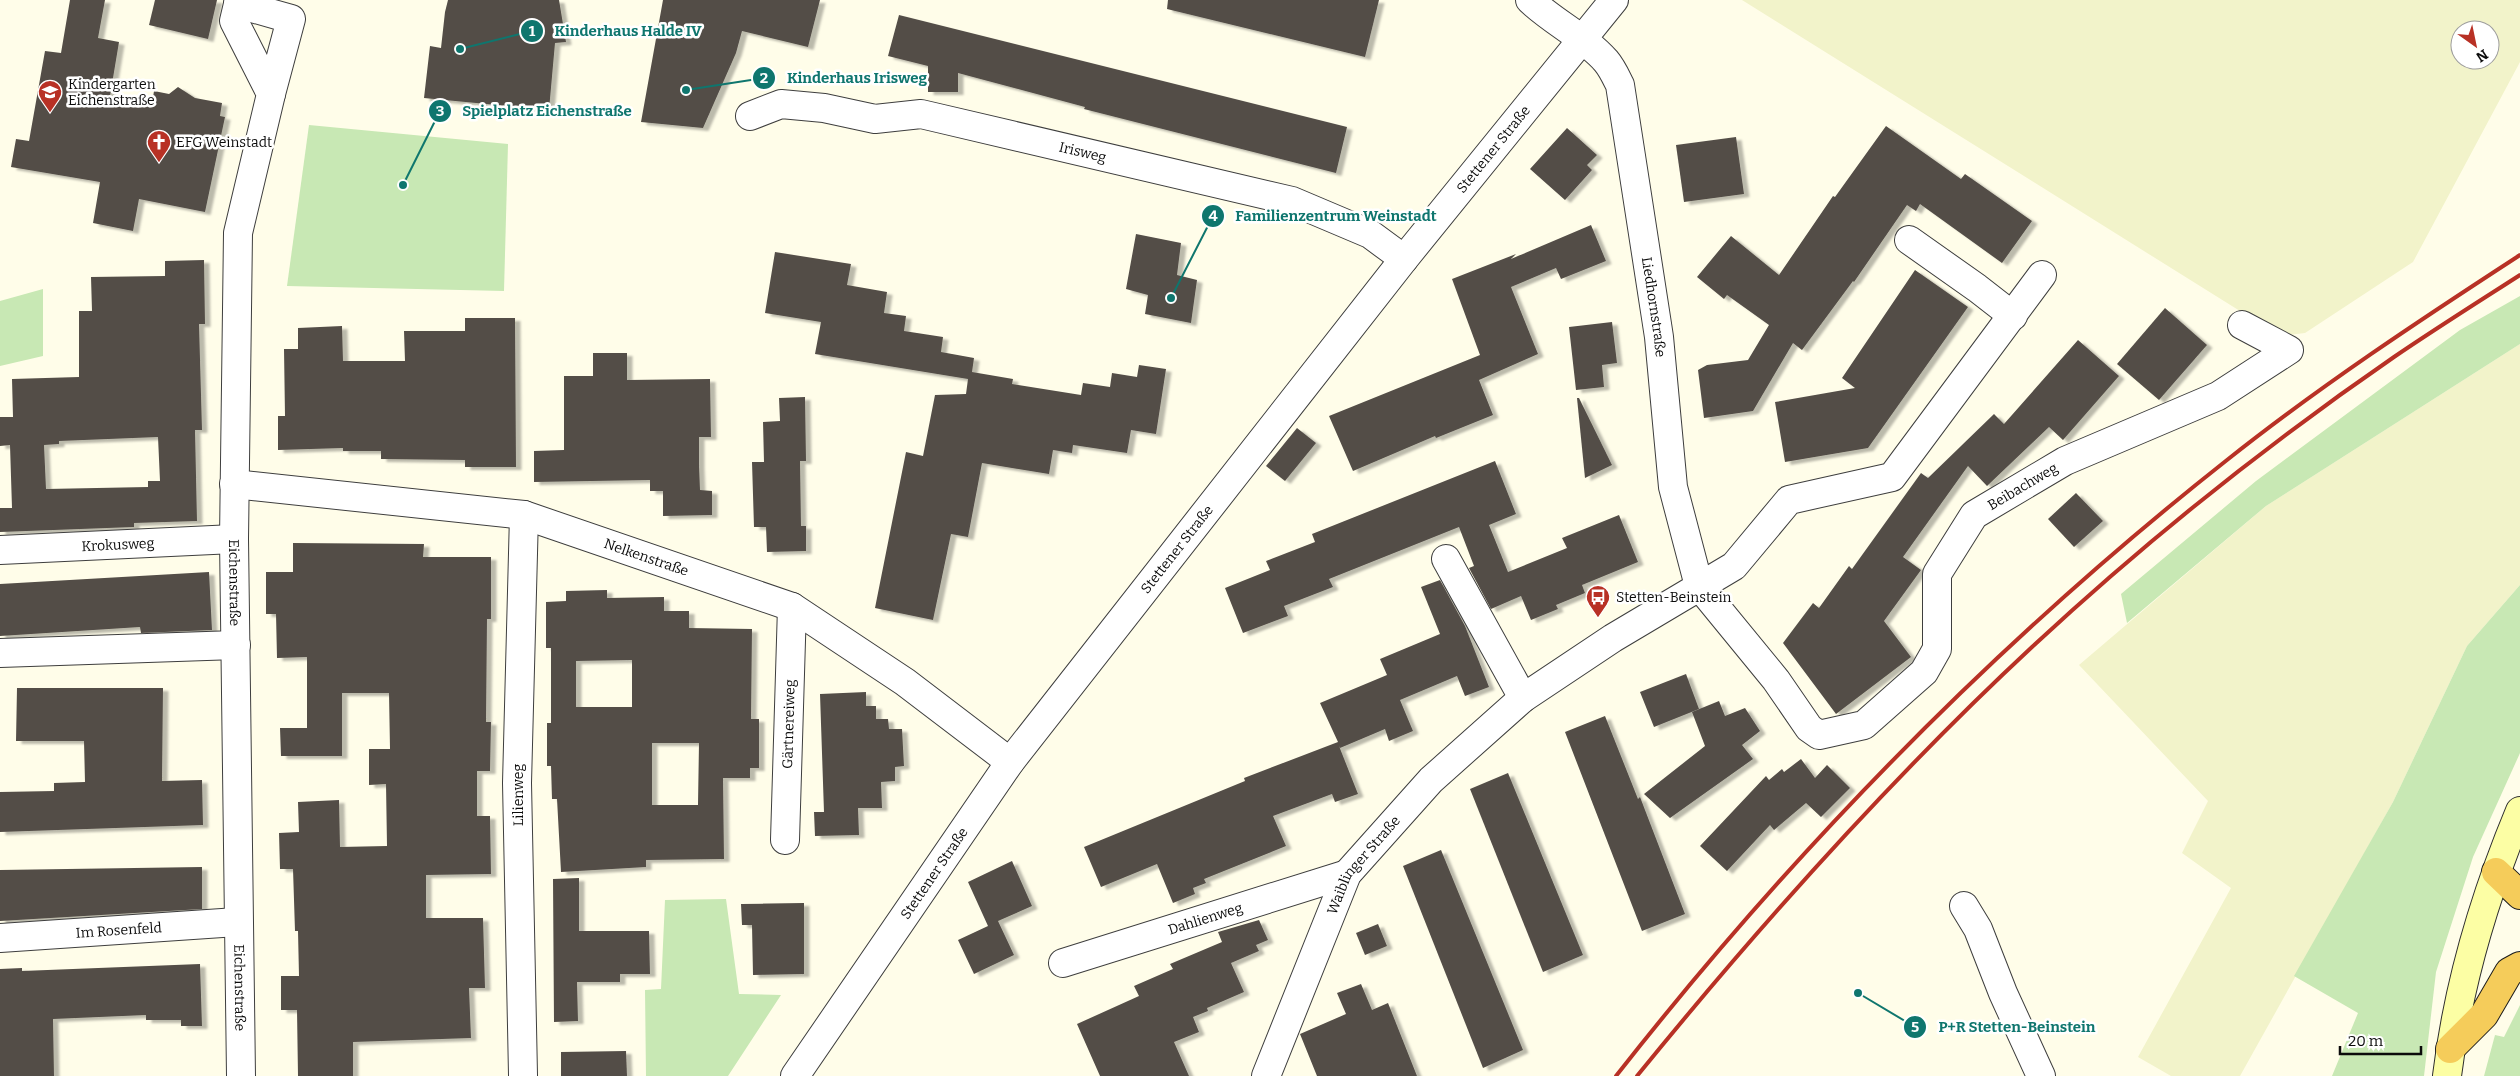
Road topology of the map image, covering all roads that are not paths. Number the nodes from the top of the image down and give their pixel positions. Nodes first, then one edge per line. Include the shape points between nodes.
1 (1530, 0) edge
2 (1614, 0) edge
3 (238, 2) edge
4 (1582, 41) junction
5 (271, 94) junction
6 (750, 116) dead end
7 (1909, 240) dead end
8 (1404, 259) junction
9 (2042, 275) dead end
10 (2013, 316) junction
11 (2242, 325) dead end
12 (234, 484) junction
13 (524, 515) junction
14 (234, 539) junction
15 (0, 550) edge
16 (1446, 559) dead end
17 (1699, 586) junction
18 (792, 607) junction
19 (236, 645) junction
20 (0, 653) edge
21 (1523, 698) junction
22 (1819, 735) joint
23 (1010, 762) junction
24 (2520, 811) edge
25 (785, 840) dead end
26 (2508, 872) edge
27 (1347, 874) junction
28 (2520, 895) edge
29 (1964, 906) dead end
30 (237, 922) junction
31 (0, 938) edge
32 (1063, 963) dead end
33 (2520, 966) edge
34 (2450, 1049) junction
35 (523, 1075) dead end
36 (241, 1076) edge
37 (795, 1076) edge
38 (1266, 1076) edge
39 (2041, 1076) edge
40 (2447, 1076) edge

1 - 4 street, Liedhornstraße via 1547,17
2 - 4 street, Stettener Straße
3 - 5 street, Eichenstraße via 234,21
3 - 5 street, Eichenstraße via 291,19
4 - 8 street, Stettener Straße
4 - 17 street, Liedhornstraße via 1606,62 1620,85 1659,337 1673,487
5 - 12 street, Eichenstraße via 238,233
6 - 8 street, Irisweg via 781,104 824,108 874,119 921,114 1292,201 1370,234
7 - 10 street
8 - 23 street, Stettener Straße
9 - 10 street
10 - 17 street via 1892,477 1789,500 1734,566
11 - 22 street, Beibachweg via 2289,350 2218,396 2065,460 1974,515 1937,574 1937,649 1924,672 1864,725
12 - 13 street, Nelkenstraße
12 - 14 street, Eichenstraße
13 - 18 street, Nelkenstraße
13 - 35 street, Lilienweg via 517,783
14 - 15 street, Krokusweg
14 - 19 street, Eichenstraße
16 - 21 street
17 - 21 street, Waiblinger Straße
17 - 22 street, Liedhornstraße via 1776,680 1809,728
18 - 23 street, Nelkenstraße via 905,682
18 - 25 street, Gärtnereiweg
19 - 20 street
19 - 30 street, Eichenstraße
21 - 27 street, Waiblinger Straße via 1431,780
23 - 37 street, Stettener Straße
24 - 26 main road
26 - 28 highway
26 - 34 main road via 2468,964
27 - 32 street, Dahlienweg
27 - 38 street, Waiblinger Straße
29 - 39 street via 1978,928
30 - 31 street, Im Rosenfeld
30 - 36 street, Eichenstraße
33 - 34 highway via 2509,972 2484,1015
34 - 40 main road

